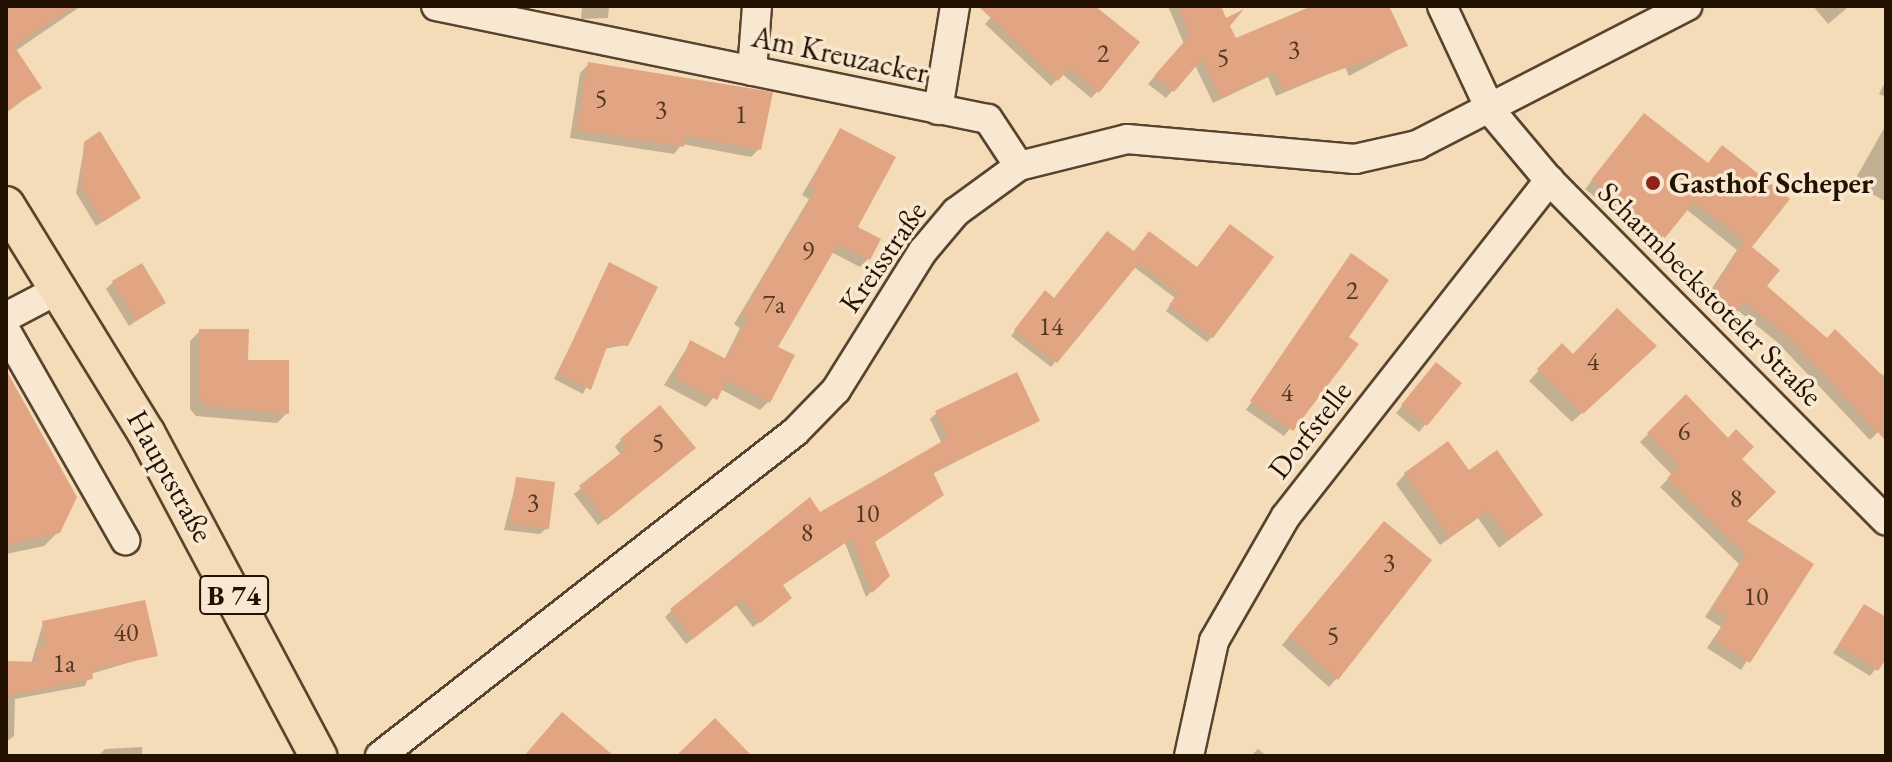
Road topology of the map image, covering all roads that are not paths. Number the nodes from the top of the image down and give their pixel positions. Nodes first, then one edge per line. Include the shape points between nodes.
1 (436, 6) edge
2 (757, 6) edge
3 (955, 6) edge
4 (1442, 6) edge
5 (1687, 6) edge
6 (752, 71) junction
7 (938, 110) junction
8 (1491, 111) junction
9 (1019, 166) junction
10 (1549, 180) junction
11 (6, 205) edge
12 (59, 289) junction
13 (6, 317) edge
14 (6, 331) edge
15 (1886, 520) edge
16 (125, 540) dead end
17 (318, 756) edge
18 (380, 756) edge
19 (1189, 756) edge

1 - 6 street, Am Kreuzacker
2 - 6 street
3 - 7 street
4 - 8 street, Scharmbeckstoteler Straße
5 - 8 street, Kreisstraße
6 - 7 street, Am Kreuzacker
7 - 9 street, Am Kreuzacker via 988,119
8 - 9 street, Kreisstraße via 1417,145 1355,159 1127,139
8 - 10 street, Scharmbeckstoteler Straße
9 - 18 street, Kreisstraße via 948,221 836,390 795,432
10 - 15 street, Scharmbeckstoteler Straße
10 - 19 street, Dorfstelle via 1286,516 1214,641
11 - 12 main road, Hauptstraße / B 74
12 - 13 street
12 - 17 main road, Hauptstraße / B 74 via 200,529
14 - 16 street

